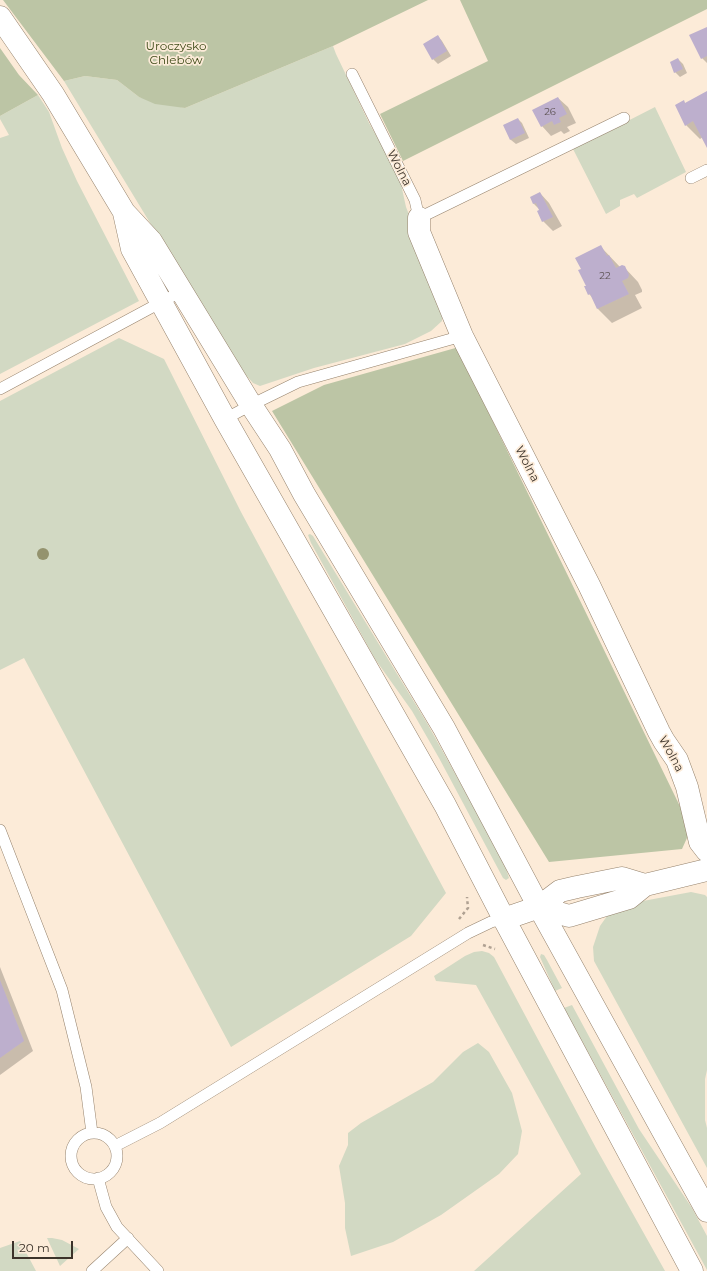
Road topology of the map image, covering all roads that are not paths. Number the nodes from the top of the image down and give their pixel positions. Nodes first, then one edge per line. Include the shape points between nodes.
1 (0, 17) edge
2 (352, 74) dead end
3 (624, 118) dead end
4 (707, 170) edge
5 (691, 178) dead end
6 (124, 212) junction
7 (419, 218) junction
8 (182, 292) junction
9 (161, 302) junction
10 (462, 336) junction
11 (0, 389) edge
12 (251, 405) junction
13 (225, 419) junction
14 (0, 830) edge
15 (707, 850) edge
16 (707, 870) edge
17 (539, 907) junction
18 (504, 919) junction
19 (92, 1133) junction
20 (115, 1146) junction
21 (98, 1178) junction
22 (707, 1211) edge
23 (128, 1238) junction
24 (92, 1271) edge
25 (158, 1271) edge
26 (692, 1271) edge

1 - 6 street via 53,94
2 - 7 lane, Wolna via 415,200
3 - 7 lane
4 - 5 lane
6 - 8 street via 151,241
6 - 9 street via 132,249
7 - 10 street, Wolna via 419,232
8 - 9 lane
8 - 12 street
9 - 11 lane
9 - 13 street
10 - 12 lane via 298,382
10 - 15 street, Wolna via 589,585 659,732 677,760 687,786 700,842
12 - 13 lane
12 - 17 street via 280,449 308,501 444,728
13 - 18 street via 445,805
14 - 19 lane via 62,990 86,1086
16 - 17 street via 645,885 622,878 577,887 560,892
17 - 18 street
17 - 22 street
18 - 20 lane via 468,933 160,1123
18 - 26 street
19 - 20 lane via 106,1136
19 - 21 lane via 78,1139 71,1152 71,1159 78,1172 91,1179
20 - 21 lane via 115,1166 111,1172
21 - 23 lane via 106,1207 117,1227
23 - 24 lane
23 - 25 lane

